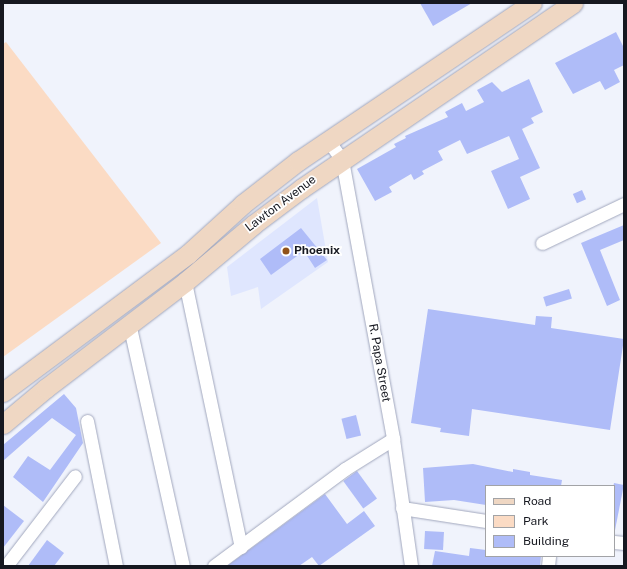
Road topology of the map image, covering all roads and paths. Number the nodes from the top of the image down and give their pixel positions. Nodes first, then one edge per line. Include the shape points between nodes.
1 (532, 3) edge
2 (573, 3) edge
3 (328, 140) junction
4 (342, 160) junction
5 (624, 204) edge
6 (542, 243) dead end
7 (185, 282) junction
8 (129, 323) junction
9 (3, 392) edge
10 (86, 421) dead end
11 (3, 424) edge
12 (393, 439) junction
13 (75, 476) dead end
14 (402, 508) junction
15 (485, 521) edge
16 (241, 547) junction
17 (6, 566) edge
18 (116, 566) edge
19 (183, 566) edge
20 (214, 566) edge
21 (412, 566) edge

1 - 3 main road, Lawton Avenue
2 - 4 main road, Lawton Avenue
3 - 4 street
3 - 9 main road, Lawton Avenue via 243,204 188,254
4 - 7 main road, Lawton Avenue via 254,224
4 - 12 street, R. Papa Street
5 - 6 street
7 - 8 main road, Lawton Avenue
7 - 16 street
8 - 11 main road, Lawton Avenue
8 - 19 street
10 - 18 street
12 - 14 street, R. Papa Street
12 - 16 street via 345,469
13 - 17 street
14 - 15 street
14 - 21 street, R. Papa Street
16 - 20 street

